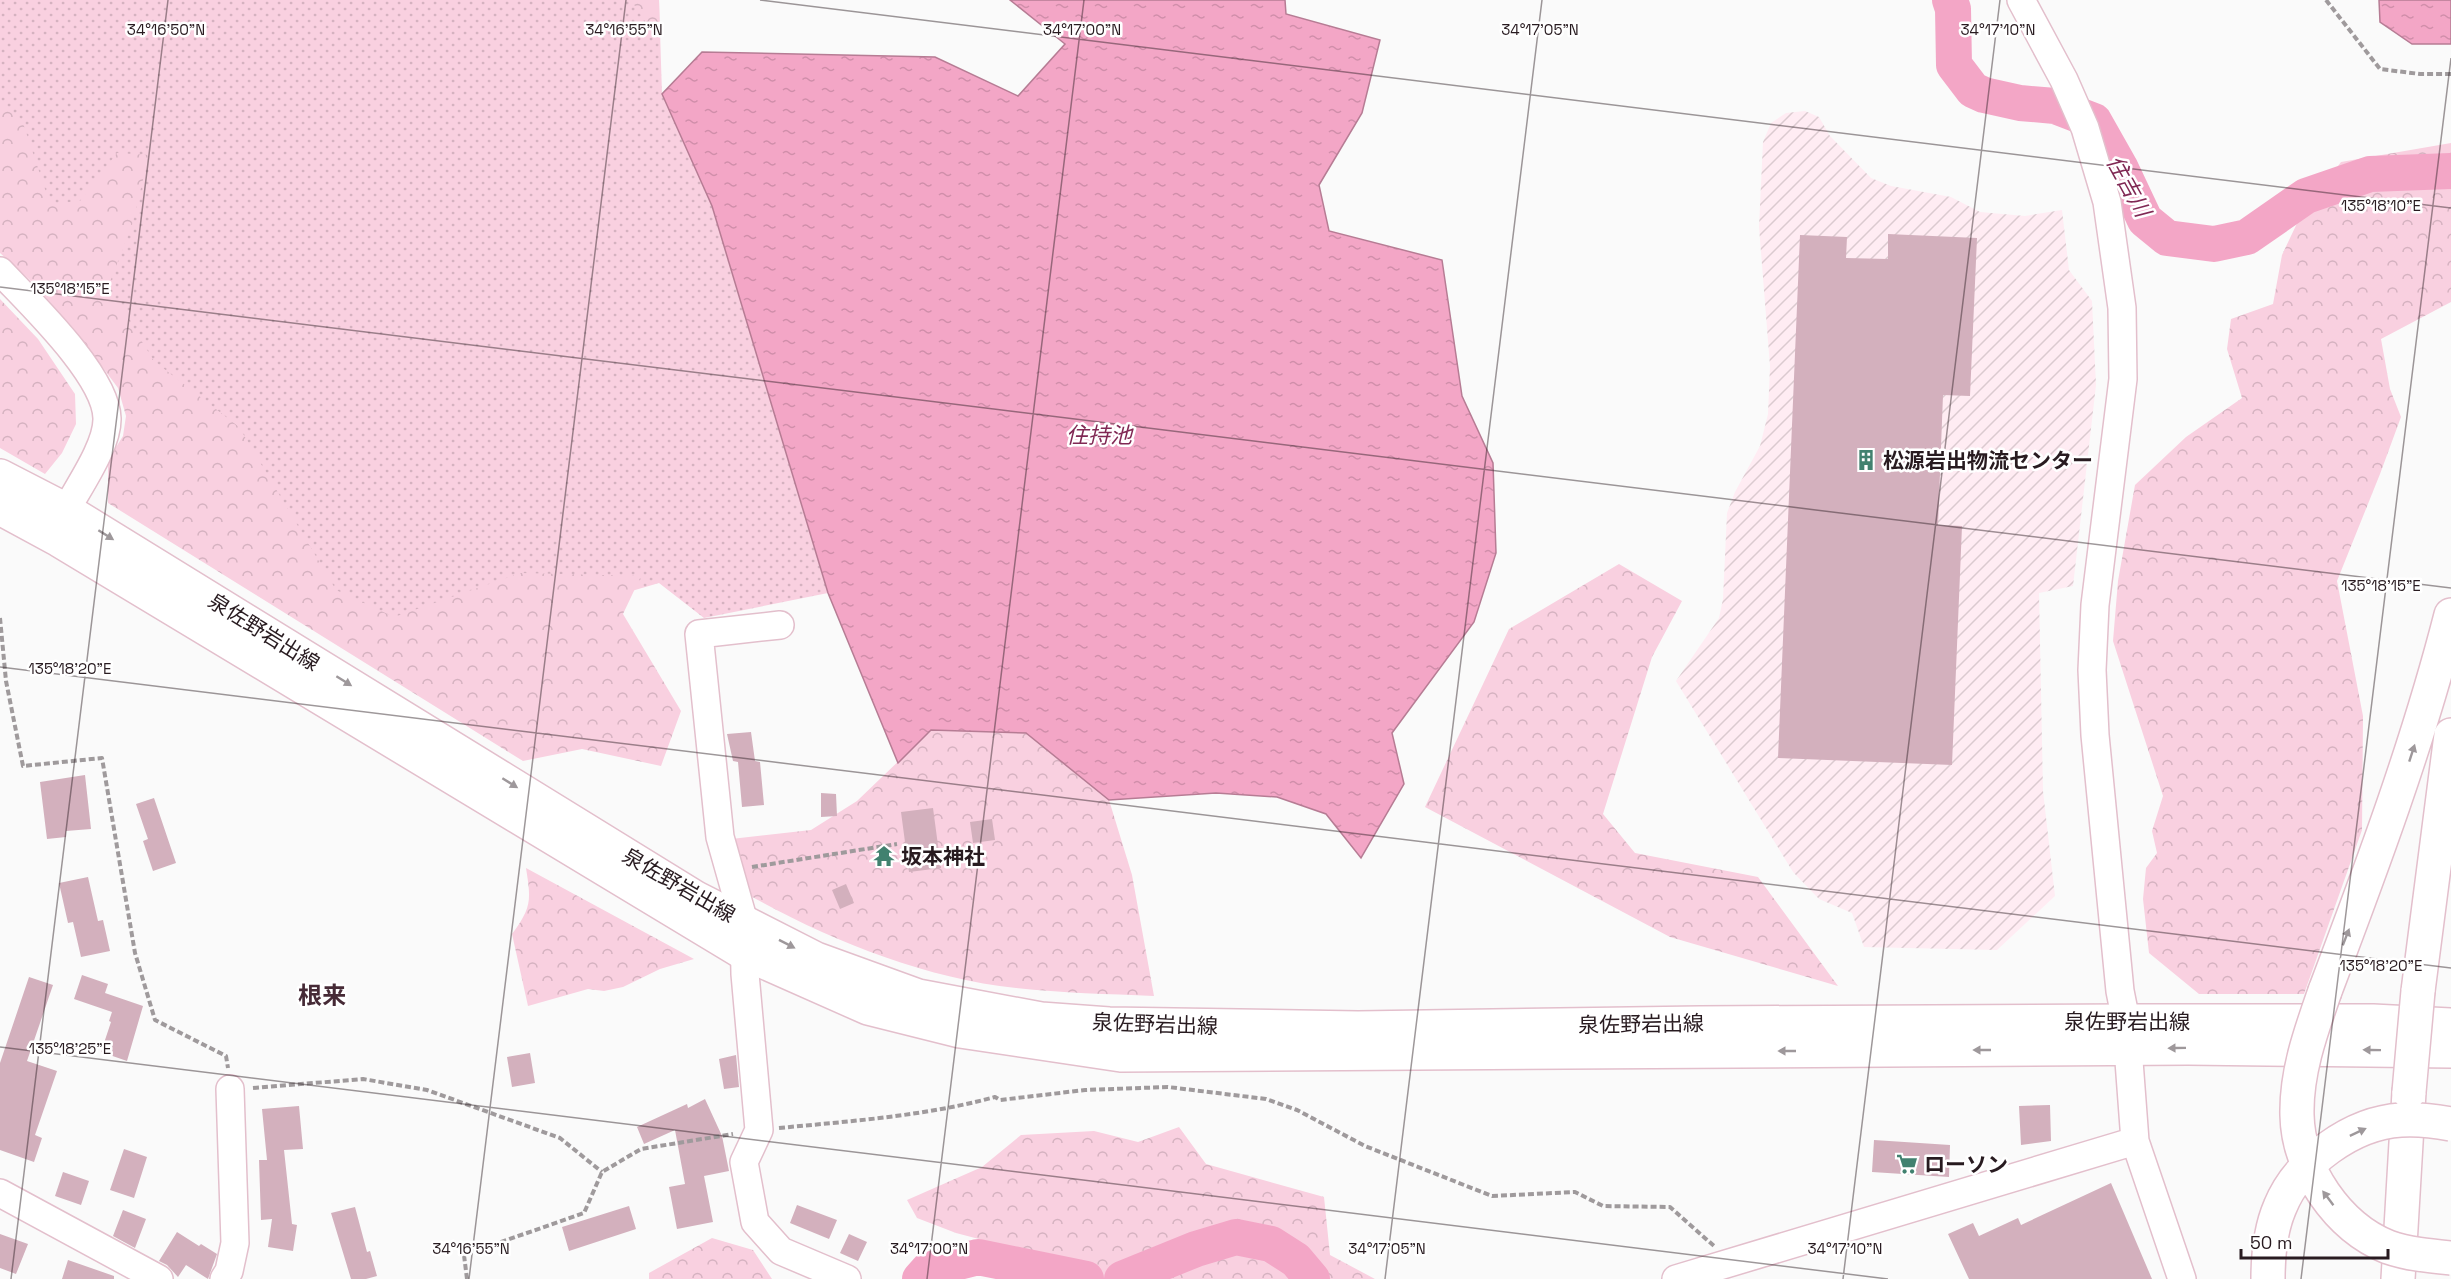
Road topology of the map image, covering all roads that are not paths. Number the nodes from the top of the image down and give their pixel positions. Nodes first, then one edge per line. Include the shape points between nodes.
1 (2021, 0) edge
2 (0, 272) edge
3 (0, 476) edge
4 (0, 508) edge
5 (66, 510) junction
6 (2451, 615) edge
7 (780, 625) dead end
8 (2451, 735) edge
9 (2451, 742) edge
10 (744, 938) junction
11 (2451, 1025) edge
12 (2127, 1035) junction
13 (2451, 1051) edge
14 (230, 1089) road end
15 (2451, 1124) edge
16 (2135, 1141) junction
17 (0, 1193) edge
18 (2451, 1258) edge
19 (159, 1279) edge
20 (224, 1279) edge
21 (847, 1279) edge
22 (1676, 1279) edge
23 (2182, 1279) edge
24 (2268, 1279) edge
25 (2398, 1279) edge

1 - 12 street via 2085,128 2107,202 2122,308 2123,379 2095,605 2092,670
2 - 5 street via 63,337 103,395 108,419 103,441
3 - 5 main road, 泉佐野岩出線
4 - 10 main road, 泉佐野岩出線
5 -> 10 main road, 泉佐野岩出線 via 696,898
18 -> 6 main road, bridge via 2388,1247 2363,1234 2342,1216 2311,1173 2297,1116 2304,1056 2401,787
7 - 10 street via 699,634 720,837
8 - 9 main road
9 - 25 main road, bridge via 2418,991
10 - 12 main road, 泉佐野岩出線 via 868,1008 960,1031 1121,1055
10 - 21 street via 759,1130 744,1162 755,1222 781,1251
11 - 12 main road, 泉佐野岩出線 via 2373,1021
13 -> 12 main road, 泉佐野岩出線
12 - 16 street
14 - 20 street via 235,1244
24 -> 15 main road, bridge via 2271,1234 2280,1206 2295,1180 2319,1156 2370,1126 2400,1120
16 - 22 street
16 - 23 street
17 - 19 street

